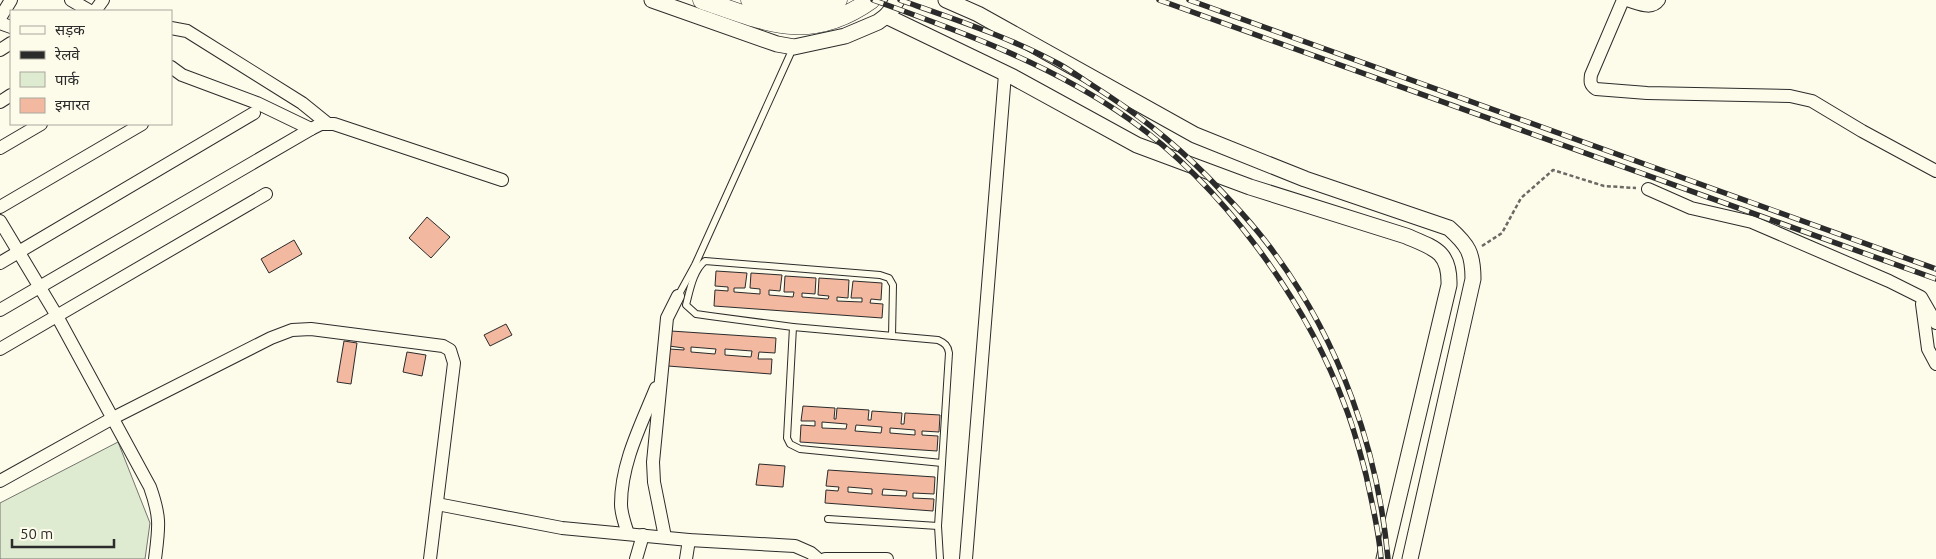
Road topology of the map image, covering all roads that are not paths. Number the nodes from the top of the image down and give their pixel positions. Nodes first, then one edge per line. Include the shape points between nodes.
1 (11, 0) edge
2 (70, 0) edge
3 (652, 0) edge
4 (702, 0) edge
5 (750, 0) edge
6 (838, 0) edge
7 (870, 0) edge
8 (897, 0) edge
9 (946, 0) edge
10 (1625, 0) edge
11 (1659, 0) edge
12 (88, 10) edge
13 (886, 16) junction
14 (0, 18) edge
15 (172, 28) edge
16 (794, 47) junction
17 (172, 69) edge
18 (1005, 74) junction
19 (254, 112) dead end
20 (328, 124) junction
21 (39, 125) edge
22 (140, 125) edge
23 (311, 129) junction
24 (0, 148) edge
25 (1936, 171) edge
26 (502, 180) dead end
27 (1648, 189) road end
28 (266, 194) dead end
29 (0, 208) edge
30 (0, 221) edge
31 (20, 252) junction
32 (1471, 253) junction
33 (1447, 262) junction
34 (0, 263) edge
35 (40, 287) junction
36 (678, 296) joint
37 (1921, 298) junction
38 (0, 310) edge
39 (57, 316) junction
40 (1936, 323) edge
41 (793, 327) junction
42 (892, 336) junction
43 (0, 349) edge
44 (1936, 364) edge
45 (662, 372) junction
46 (113, 418) junction
47 (942, 463) junction
48 (0, 481) edge
49 (437, 504) junction
50 (828, 519) dead end
51 (938, 526) junction
52 (628, 534) junction
53 (642, 535) junction
54 (665, 537) junction
55 (689, 540) junction
56 (155, 559) edge
57 (430, 559) edge
58 (636, 559) edge
59 (686, 559) edge
60 (818, 559) edge
61 (826, 559) edge
62 (887, 559) edge
63 (940, 559) edge
64 (966, 559) edge
65 (1384, 559) edge
66 (1410, 559) edge

1 - 14 street
2 - 12 street
3 - 16 street
4 - 7 main road via 762,20 811,26 835,19
5 - 6 main road via 775,8 797,10 816,8
8 - 13 street
9 - 32 street via 978,14 1195,135 1305,179 1449,228 1464,241
10 - 11 street via 1652,6
10 - 25 street via 1591,75 1590,81 1596,89 1808,99
13 - 16 street via 845,36
13 - 18 street
15 - 20 street via 187,31 287,93
16 - 36 lane
17 - 23 street
18 - 33 street via 1137,145 1250,188 1406,236 1430,246
18 - 64 street
19 - 31 street
20 - 23 street
20 - 26 street
21 - 24 street
22 - 29 street
23 - 35 street
27 - 37 street via 1690,208 1752,222
28 - 39 street
30 - 31 street
31 - 34 street
31 - 35 street
32 - 33 street
32 - 66 street via 1473,279
33 - 65 street via 1449,285
35 - 38 street
35 - 39 street
36 - 45 street via 666,318
37 - 40 street
37 - 44 street via 1928,349
39 - 43 street
39 - 46 street
41 - 42 lane
41 - 42 lane via 696,314 686,305 701,265 705,261 885,276 893,285
41 - 47 lane via 787,438 790,444 800,449
42 - 47 lane via 938,340 948,348
45 - 52 street via 630,450 621,505
45 - 54 street via 653,462
46 - 48 street
46 - 49 street via 292,330 311,329 443,346 450,350 454,363
46 - 56 street via 150,487 157,508 160,526
47 - 51 lane
49 - 52 street via 562,528
49 - 57 street
50 - 51 lane
51 - 63 lane
52 - 53 street
53 - 54 street
53 - 58 street
54 - 55 street
55 - 59 street
55 - 60 street via 795,546
61 - 62 street

